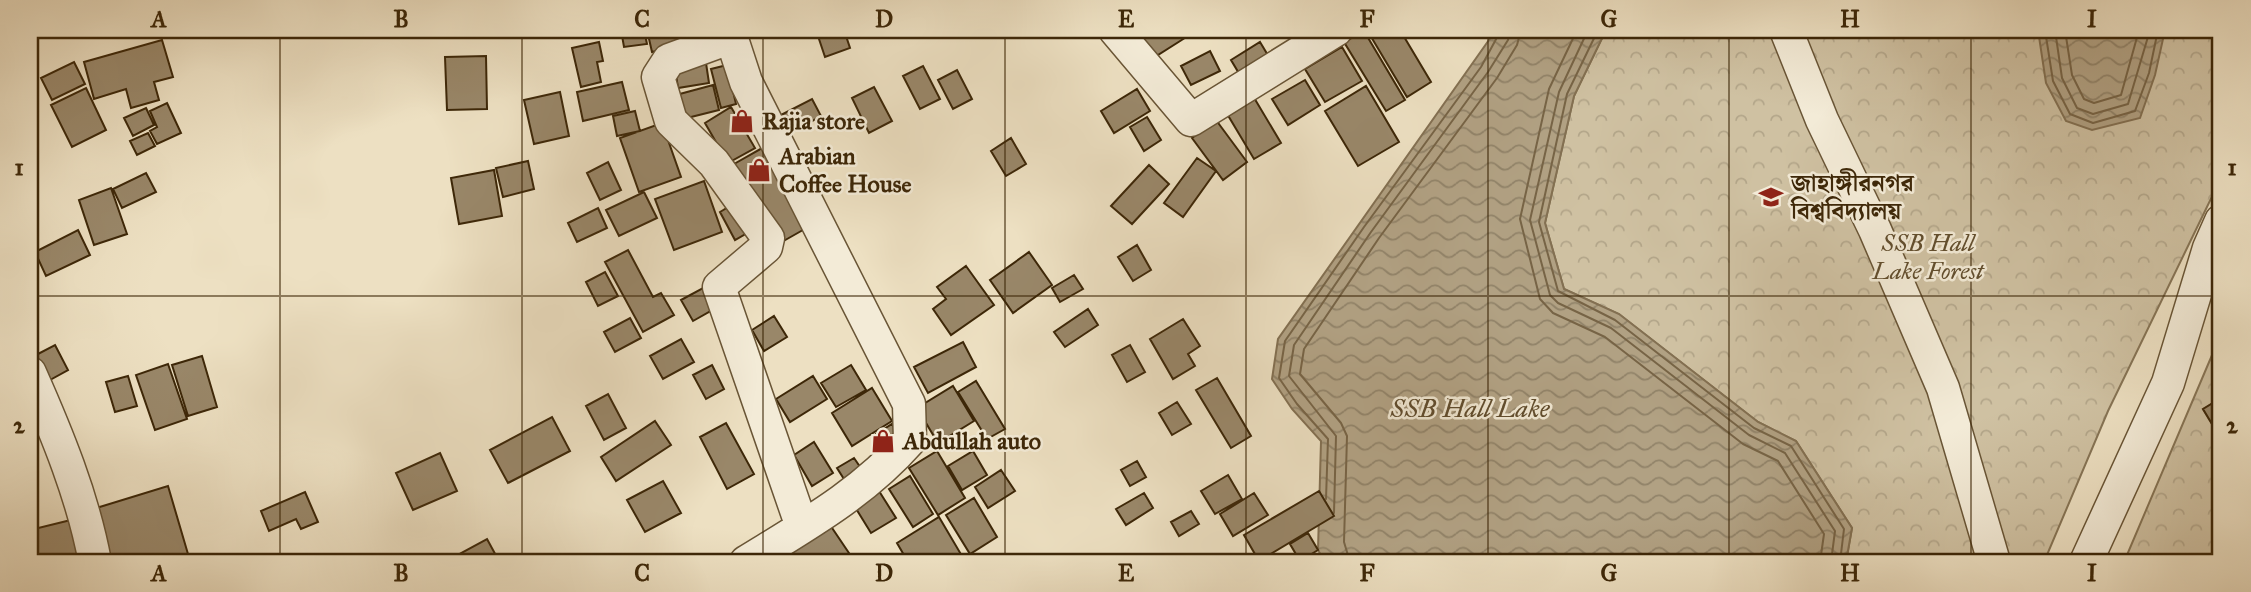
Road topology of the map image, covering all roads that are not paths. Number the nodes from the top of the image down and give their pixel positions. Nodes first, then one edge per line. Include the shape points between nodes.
1 (1115, 30) edge
2 (1336, 30) edge
3 (1786, 30) edge
4 (731, 34) edge
5 (2221, 221) edge
6 (30, 373) edge
7 (802, 527) junction
8 (95, 562) edge
9 (746, 562) edge
10 (1994, 562) edge
11 (2086, 562) edge

1 - 2 street via 1191,120
3 - 10 street via 1943,388
4 - 7 street via 747,82 909,404 911,440 849,499
4 - 7 street via 668,60 658,76 671,121 714,163 768,238 766,247 719,287
5 - 11 street via 2168,383
6 - 8 street via 58,438
7 - 9 street

